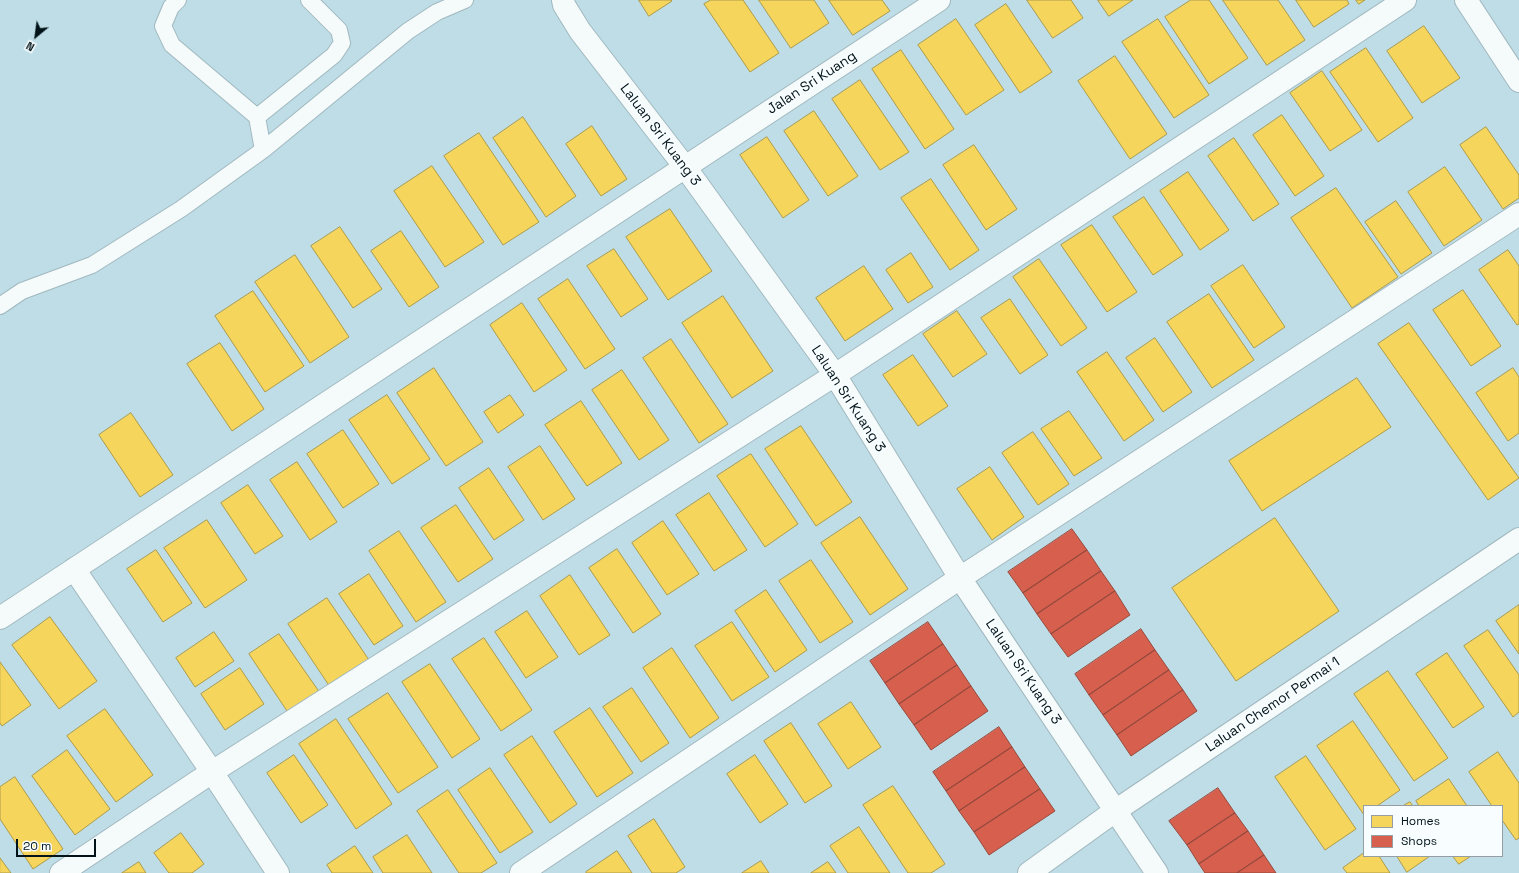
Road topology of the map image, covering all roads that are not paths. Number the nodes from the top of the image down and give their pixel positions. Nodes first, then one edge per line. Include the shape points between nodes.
1 (178, 0) edge
2 (309, 0) edge
3 (465, 0) edge
4 (563, 0) edge
5 (939, 0) edge
6 (1405, 0) edge
7 (1466, 0) edge
8 (1519, 81) edge
9 (257, 117) junction
10 (263, 150) junction
11 (685, 167) junction
12 (1519, 214) edge
13 (0, 306) edge
14 (835, 375) junction
15 (1519, 540) edge
16 (74, 569) junction
17 (960, 578) junction
18 (0, 618) edge
19 (212, 772) junction
20 (1115, 811) junction
21 (61, 873) edge
22 (278, 873) edge
23 (521, 873) edge
24 (1029, 873) edge
25 (1157, 873) edge

1 - 9 lane via 171,7 163,26 172,45
2 - 9 lane via 339,30 342,43 334,55
3 - 10 lane via 437,12 408,31
4 - 11 street, Laluan Sri Kuang 3 via 580,31
5 - 11 street, Jalan Sri Kuang
6 - 14 street
7 - 8 street
9 - 10 lane
10 - 13 lane via 181,209 92,265 22,291
11 - 14 street, Laluan Sri Kuang 3
11 - 16 street, Jalan Sri Kuang
12 - 17 street
14 - 17 street, Laluan Sri Kuang 3
14 - 19 street
15 - 20 street, Laluan Chemor Permai 1
16 - 18 street, Jalan Sri Kuang
16 - 19 street
17 - 20 street, Laluan Sri Kuang 3
17 - 23 street
19 - 21 street
19 - 22 street
20 - 24 street, Laluan Chemor Permai 1
20 - 25 street, Laluan Sri Kuang 3

